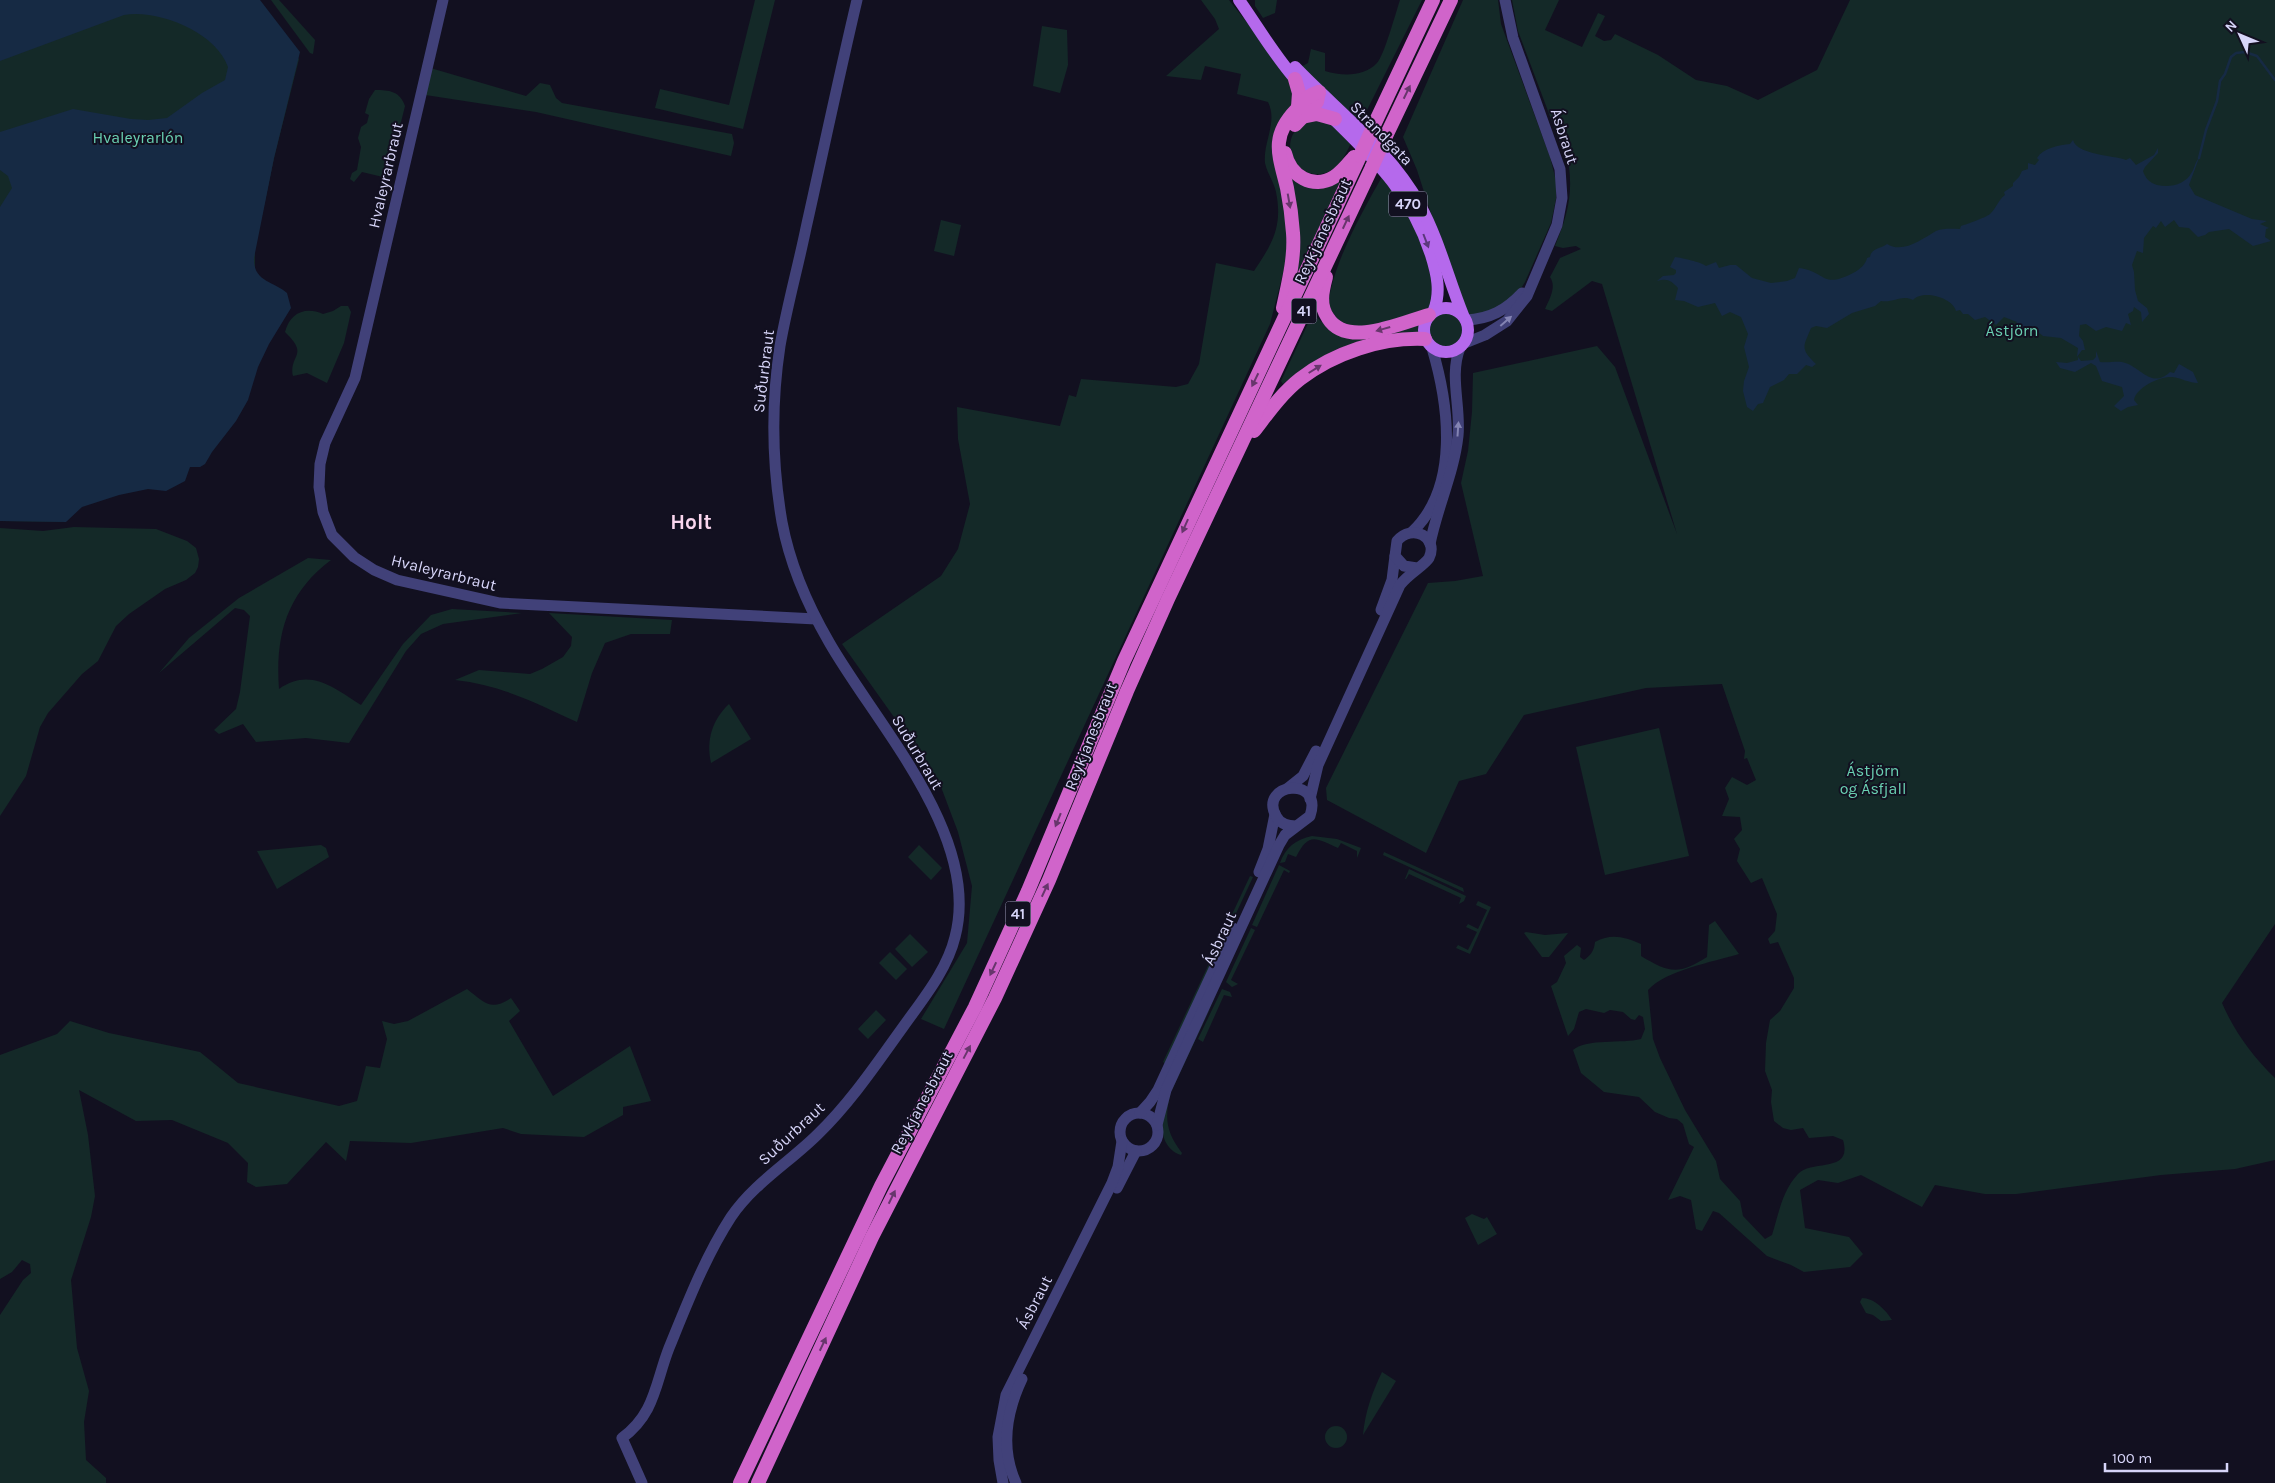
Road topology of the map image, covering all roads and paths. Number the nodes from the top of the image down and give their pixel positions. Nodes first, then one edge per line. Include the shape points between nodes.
1 (443, 0) edge
2 (856, 0) edge
3 (1239, 0) edge
4 (1433, 0) edge
5 (1451, 0) edge
6 (1505, 0) edge
7 (1255, 23) junction
8 (1295, 79) junction
9 (1315, 96) junction
10 (1300, 112) junction
11 (1335, 119) junction
12 (1359, 154) junction
13 (1335, 243) junction
14 (1533, 280) junction
15 (1432, 312) junction
16 (1465, 318) junction
17 (1277, 336) junction
18 (1429, 343) junction
19 (1462, 345) junction
20 (1236, 456) junction
21 (1412, 532) junction
22 (1430, 544) junction
23 (1395, 556) junction
24 (1416, 568) junction
25 (816, 619) junction
26 (1288, 788) junction
27 (1310, 800) junction
28 (1275, 814) junction
29 (1296, 826) junction
30 (1140, 1113) junction
31 (1157, 1125) junction
32 (1122, 1141) junction
33 (1136, 1152) junction
34 (812, 1367) junction
35 (780, 1396) junction
36 (642, 1483) edge
37 (734, 1483) edge
38 (740, 1483) edge
39 (758, 1483) edge
40 (765, 1483) edge
41 (1003, 1483) edge
42 (1016, 1483) edge

1 - 25 street, Hvaleyrarbraut via 355,378 328,433 322,454 320,500 332,535 354,557 385,575 500,603
2 - 25 street, Suðurbraut via 780,346 776,383 774,453 782,523 800,585
3 - 7 main road, Strandgata / 470
4 - 12 highway, Reykjanesbraut / 41, bridge
13 -> 5 highway, Reykjanesbraut / 41, bridge
6 - 14 street, Ásbraut via 1513,38 1560,169 1562,183 1560,210
7 - 8 main road, Strandgata / 470
7 - 9 main road, Strandgata / 470
8 - 9 main road, Strandgata / 470
8 - 10 highway
9 - 10 highway
9 - 11 main road, Strandgata / 470
9 - 16 main road, Strandgata / 470 via 1384,154 1410,188 1434,235
10 - 11 highway
10 - 12 highway via 1289,132 1285,150 1289,165 1301,178 1316,182 1334,178
10 -> 17 highway via 1284,126 1278,142 1293,235 1291,269
11 -> 15 main road, Strandgata / 470 via 1387,173 1416,218 1437,278 1439,295
12 - 17 highway, Reykjanesbraut / 41
15 -> 13 highway via 1368,332 1348,332 1335,326 1323,309 1322,296
13 - 20 highway, Reykjanesbraut / 41
14 - 16 street, Ásbraut via 1513,303 1491,317
19 -> 14 street, Ásbraut via 1507,322 1527,296
15 - 16 main road via 1452,308
15 - 18 main road, 470 via 1424,327
16 - 19 main road, 470 via 1468,332
17 -> 35 highway, Reykjanesbraut / 41 via 1124,661 1028,891 975,1007 881,1186
18 - 19 main road via 1437,351 1449,352
20 -> 18 highway via 1283,395 1318,367 1377,344 1406,339
18 - 21 street via 1441,379 1446,408 1445,458 1430,511
22 -> 19 street via 1458,436 1455,364
34 -> 20 highway, Reykjanesbraut / 41 via 902,1178 1000,989 1050,880 1130,682
21 - 22 street via 1422,534
21 - 23 street via 1405,533 1397,541
22 - 24 street via 1428,560
23 - 24 street via 1404,566
23 - 26 street via 1392,580 1380,613 1308,769
24 - 27 street via 1400,585 1332,733 1315,772
25 - 36 street, Suðurbraut via 914,773 941,826 958,882 960,908 956,936 944,966 929,990 855,1092 819,1133 756,1188 732,1215 690,1298 650,1407 642,1420 622,1438
26 - 27 street via 1302,789
26 - 28 street via 1275,798
27 - 29 street via 1310,816
28 - 29 street via 1283,824
28 - 30 street, Ásbraut via 1268,849 1257,877 1158,1090
29 - 31 street, Ásbraut via 1279,845 1166,1090
30 - 31 street via 1148,1115
30 - 32 street via 1132,1114 1122,1123
31 - 33 street via 1158,1138 1154,1144
32 - 33 street
32 - 41 street, Ásbraut via 1112,1183 1006,1396 998,1437
33 - 42 street, Ásbraut via 1017,1391 1007,1422 1006,1446
34 - 39 highway, Reykjanesbraut / 41
34 - 40 highway via 796,1415
35 - 37 highway
35 - 38 highway, Reykjanesbraut / 41

